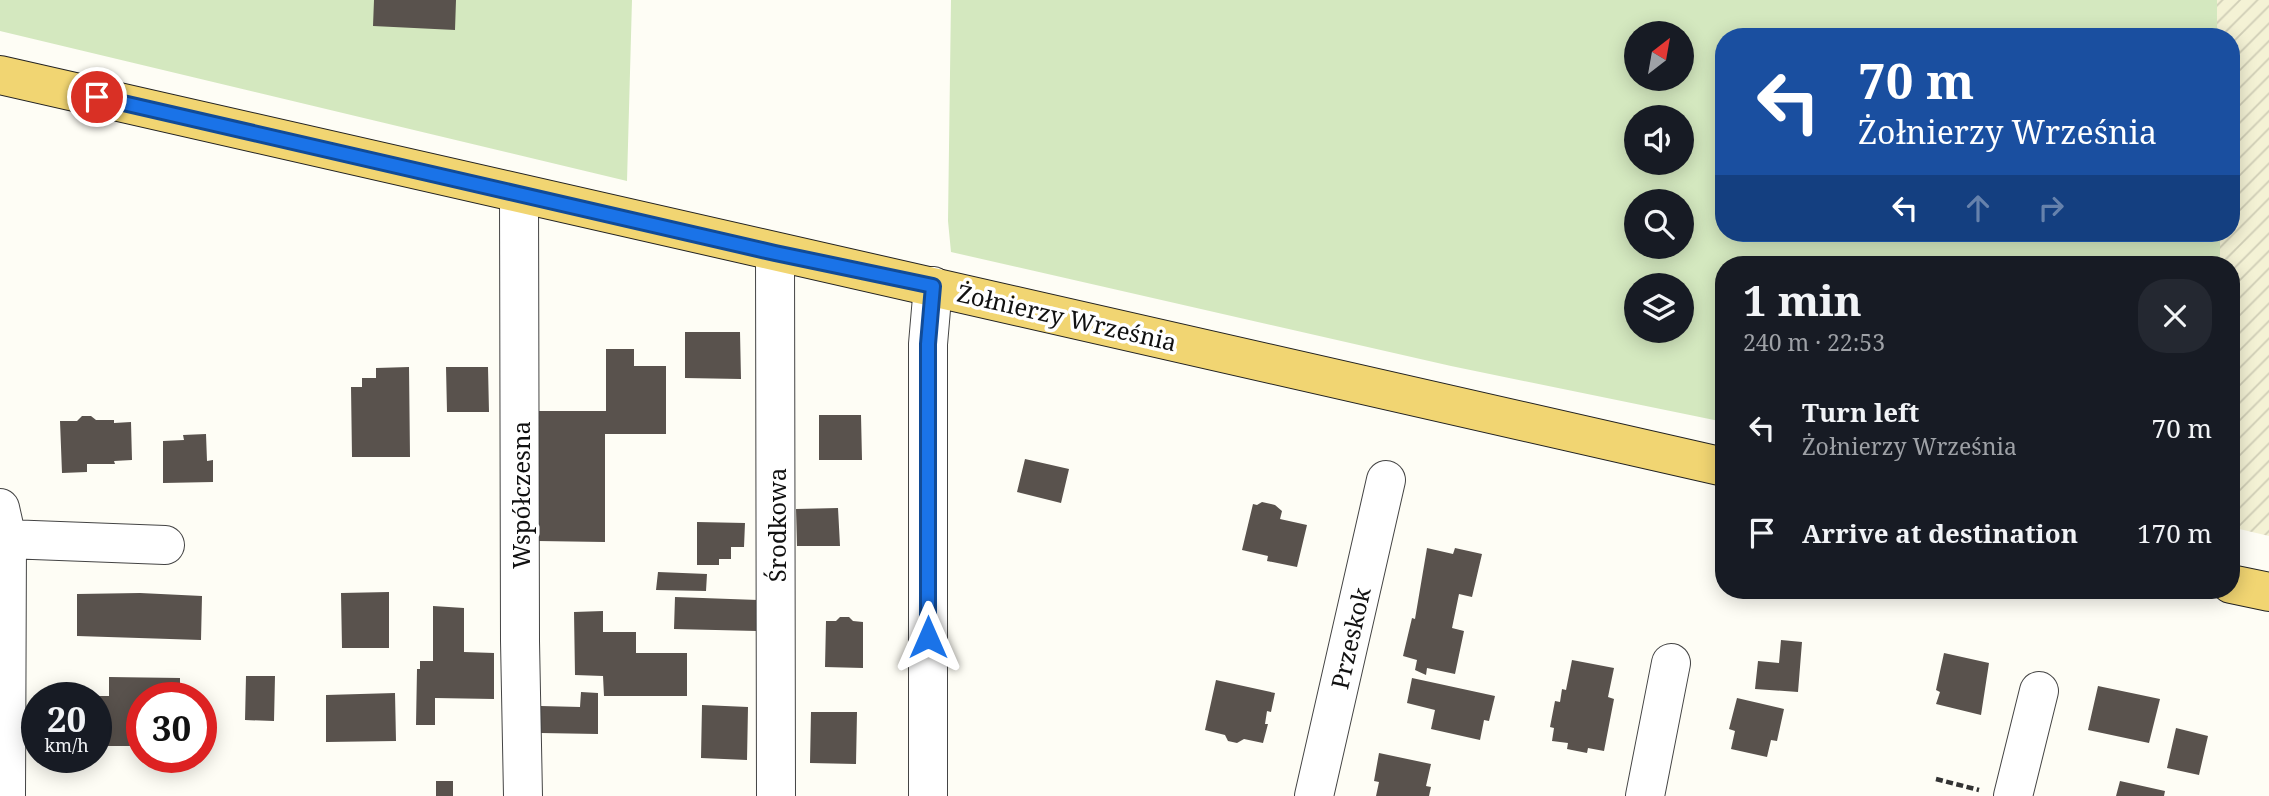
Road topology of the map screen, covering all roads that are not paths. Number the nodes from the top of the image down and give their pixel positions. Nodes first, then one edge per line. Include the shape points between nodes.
1 (0, 75) edge
2 (519, 194) junction
3 (775, 253) junction
4 (933, 286) junction
5 (1715, 465) edge
6 (1386, 480) dead end
7 (4, 524) edge
8 (165, 545) dead end
9 (2240, 586) edge
10 (2269, 592) edge
11 (1671, 663) dead end
12 (2039, 691) dead end
13 (2001, 794) edge
14 (6, 796) edge
15 (523, 796) edge
16 (776, 796) edge
17 (928, 796) edge
18 (1314, 796) edge
19 (1646, 796) edge

1 - 2 main road, Żołnierzy Września
2 - 3 main road, Żołnierzy Września
2 - 15 street, Współczesna
3 - 4 main road, Żołnierzy Września
3 - 16 street, Środkowa
4 - 5 main road, Żołnierzy Września
4 - 17 street via 928,344
6 - 18 street, Przeskok
7 - 8 street
7 - 14 street
9 - 10 main road
11 - 19 street
12 - 13 street

